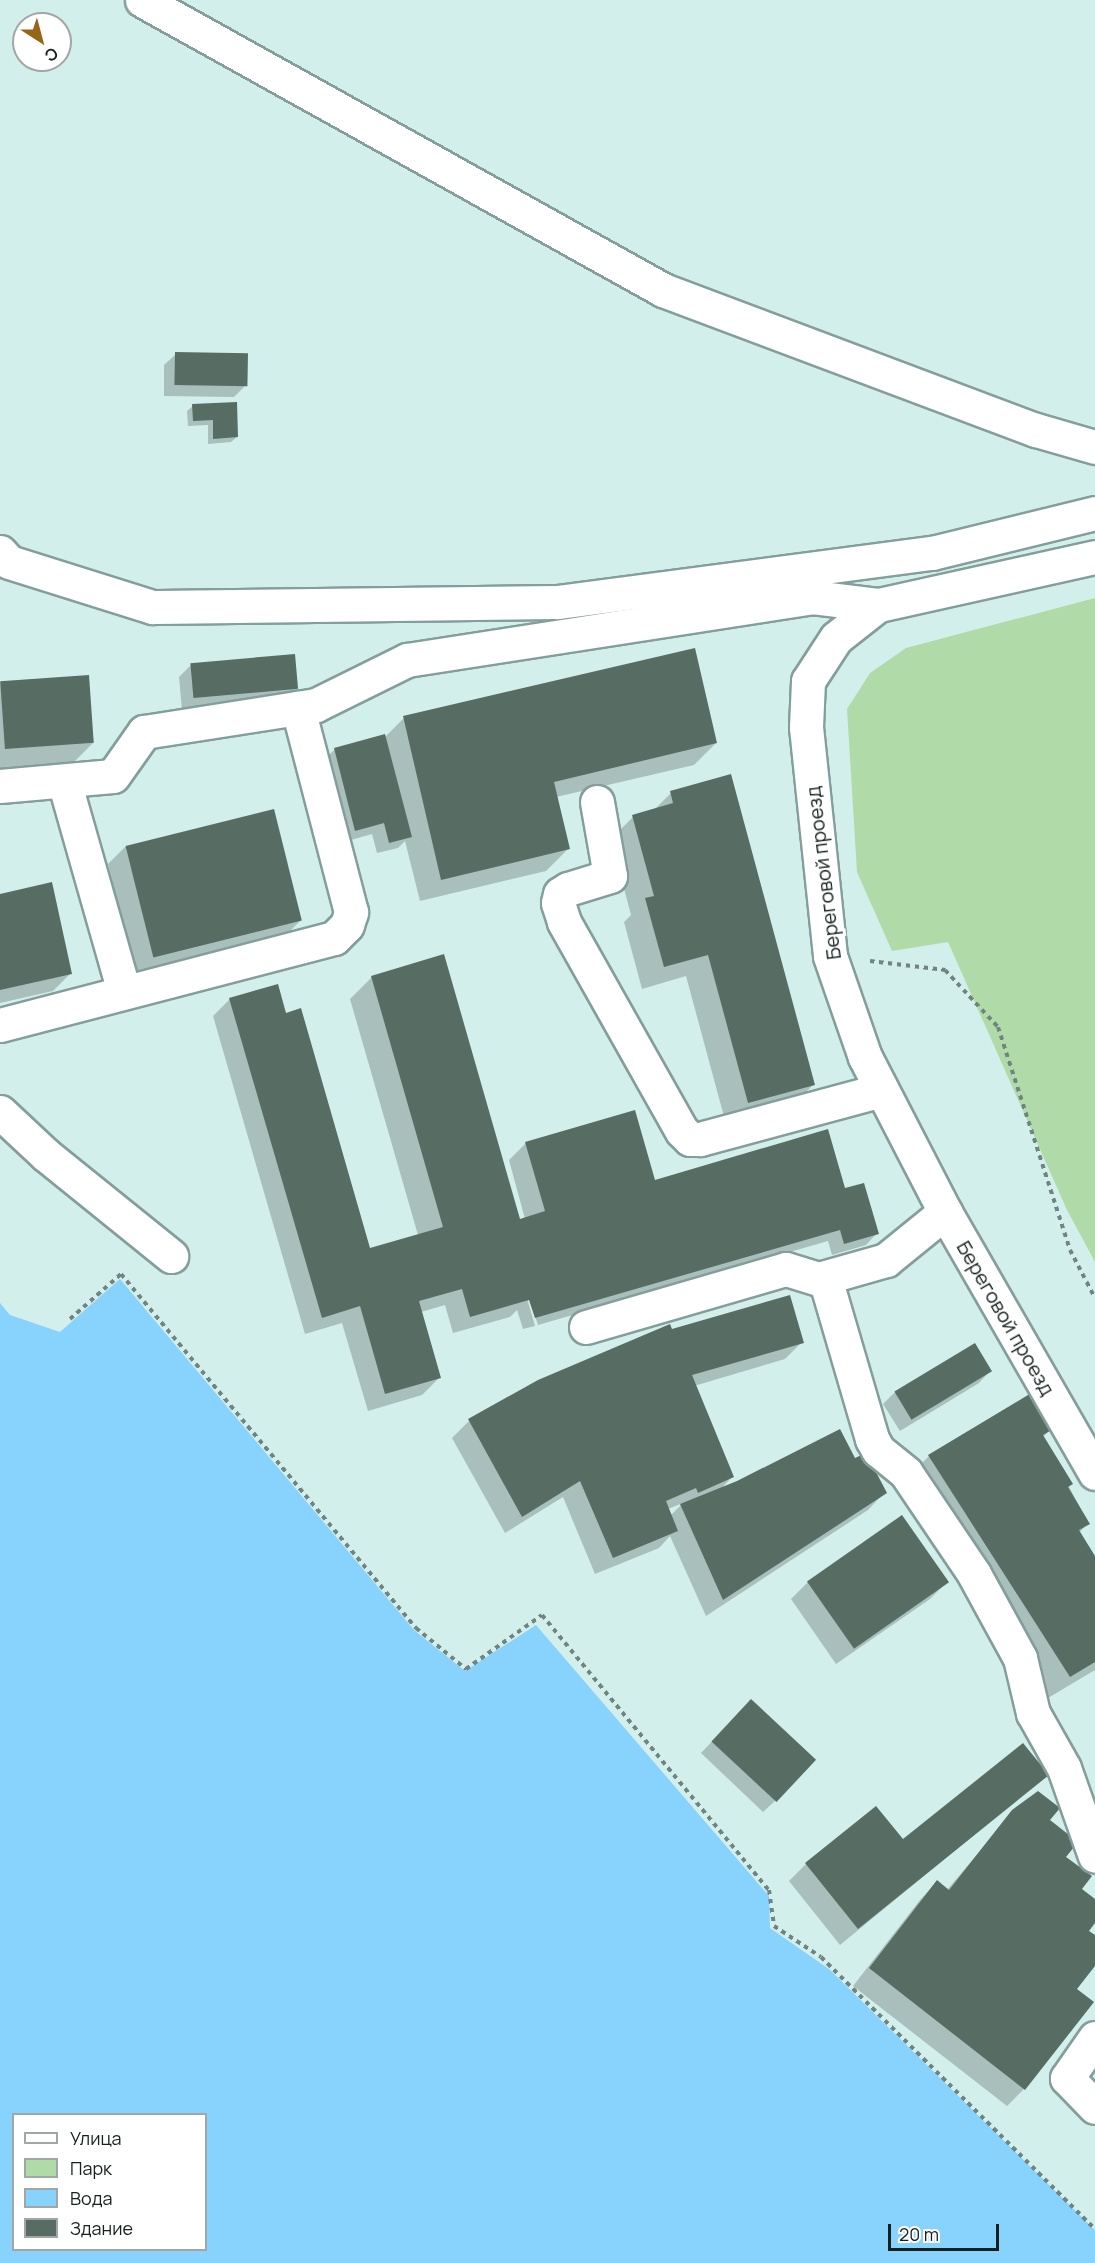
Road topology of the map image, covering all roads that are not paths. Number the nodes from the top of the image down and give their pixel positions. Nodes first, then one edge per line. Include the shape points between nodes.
1 (142, 0) edge
2 (1095, 447) edge
3 (1095, 513) edge
4 (0, 552) edge
5 (1095, 557) edge
6 (878, 605) junction
7 (298, 708) junction
8 (64, 781) junction
9 (0, 786) edge
10 (597, 802) dead end
11 (124, 992) junction
12 (0, 1025) edge
13 (882, 1090) junction
14 (0, 1112) edge
15 (945, 1212) junction
16 (171, 1256) dead end
17 (825, 1278) junction
18 (586, 1327) dead end
19 (1095, 1473) edge
20 (1095, 1856) edge
21 (1095, 2038) edge
22 (1095, 2107) edge

1 - 2 street via 663,290 1036,430
3 - 4 street via 932,553 558,602 153,607 9,562
5 - 6 street, Береговой проезд
6 - 7 street via 812,597 407,660 324,703
6 - 13 street, Береговой проезд via 836,638 808,681 806,727 830,956 866,1058
7 - 8 street via 144,732 113,776
7 - 11 street via 351,912 347,926 334,938
8 - 9 street
8 - 11 street
10 - 13 street via 610,876 568,889 560,894 558,903 564,922 682,1131 690,1139 700,1139
11 - 12 street
13 - 15 street, Береговой проезд
14 - 16 street via 46,1155
15 - 17 street via 886,1260
15 - 19 street, Береговой проезд
17 - 18 street via 815,1280 786,1269
17 - 20 street via 872,1439 918,1491 974,1574 1020,1659 1033,1713 1064,1768
21 - 22 street via 1067,2078

